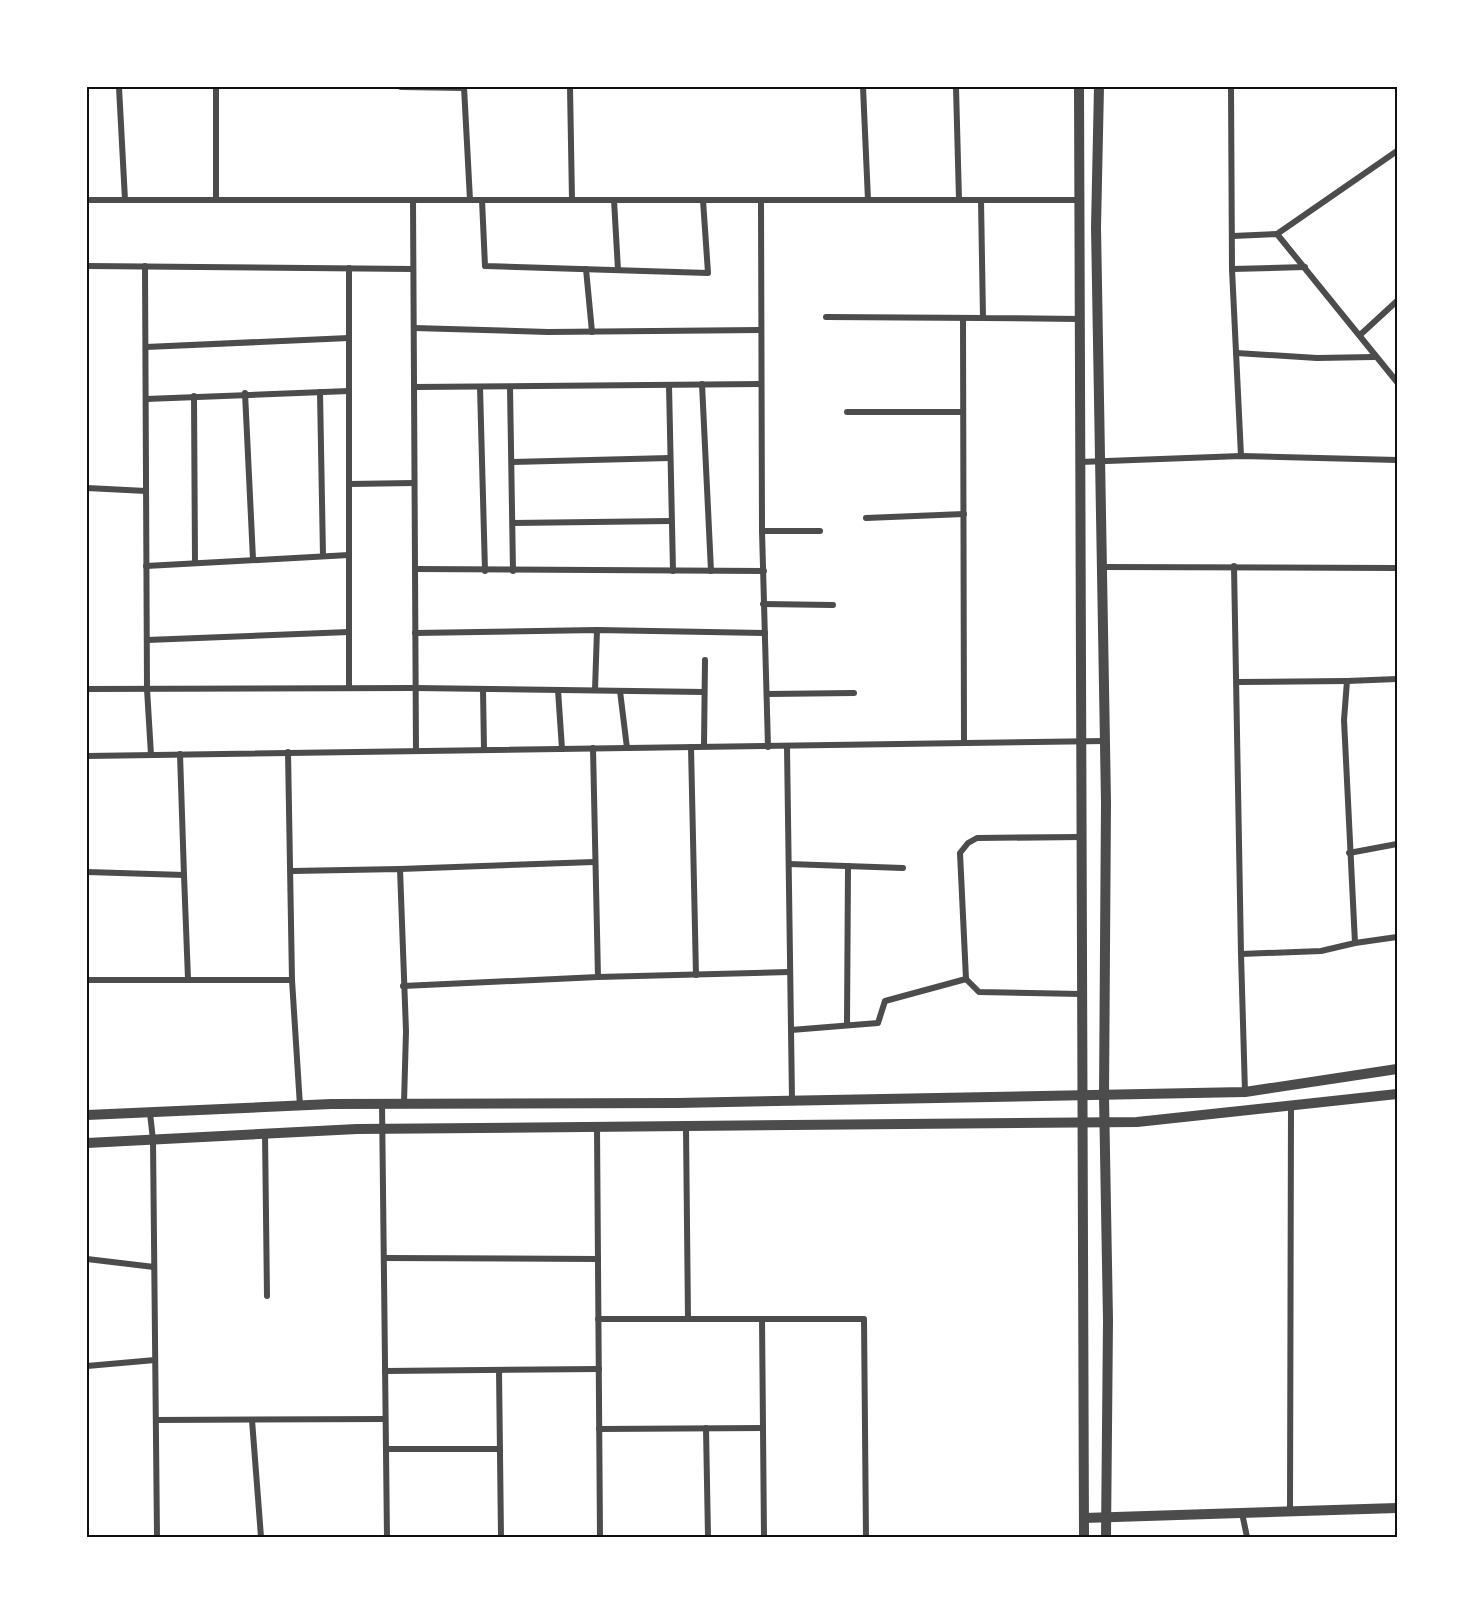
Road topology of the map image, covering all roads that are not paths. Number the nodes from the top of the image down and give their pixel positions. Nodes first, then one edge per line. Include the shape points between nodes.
1 (119, 87) edge
2 (216, 87) edge
3 (401, 87) edge
4 (464, 87) edge
5 (570, 87) edge
6 (863, 87) edge
7 (956, 87) edge
8 (1079, 87) edge
9 (1099, 87) edge
10 (1231, 87) edge
11 (1397, 151) edge
12 (87, 200) edge
13 (125, 200) junction
14 (216, 200) junction
15 (413, 200) junction
16 (470, 200) junction
17 (482, 200) junction
18 (572, 200) junction
19 (614, 200) junction
20 (703, 200) junction
21 (761, 200) junction
22 (868, 200) junction
23 (959, 200) junction
24 (981, 200) junction
25 (1079, 200) junction
26 (1277, 234) junction
27 (1233, 236) junction
28 (87, 266) edge
29 (145, 266) junction
30 (1305, 267) junction
31 (349, 268) junction
32 (413, 269) junction
33 (586, 269) junction
34 (1232, 269) junction
35 (618, 270) junction
36 (1397, 301) edge
37 (826, 317) dead end
38 (983, 318) junction
39 (963, 319) junction
40 (1080, 319) junction
41 (414, 328) junction
42 (760, 330) junction
43 (592, 332) junction
44 (1360, 335) junction
45 (349, 338) junction
46 (146, 347) junction
47 (1236, 353) junction
48 (1374, 357) junction
49 (1397, 382) edge
50 (702, 384) junction
51 (761, 384) junction
52 (669, 385) junction
53 (414, 387) junction
54 (480, 387) junction
55 (510, 387) junction
56 (349, 391) junction
57 (320, 392) junction
58 (244, 393) junction
59 (194, 396) junction
60 (146, 399) junction
61 (847, 412) dead end
62 (963, 412) junction
63 (1241, 456) junction
64 (670, 458) junction
65 (1397, 460) edge
66 (513, 462) junction
67 (1080, 462) junction
68 (1100, 462) junction
69 (414, 483) junction
70 (349, 484) junction
71 (87, 488) edge
72 (146, 491) junction
73 (964, 514) junction
74 (866, 518) dead end
75 (671, 521) junction
76 (513, 522) junction
77 (762, 531) junction
78 (820, 531) dead end
79 (349, 555) junction
80 (323, 556) junction
81 (253, 559) junction
82 (195, 561) junction
83 (147, 566) junction
84 (1234, 566) junction
85 (1102, 567) junction
86 (1397, 568) edge
87 (415, 569) junction
88 (485, 571) junction
89 (513, 571) junction
90 (674, 571) junction
91 (711, 571) junction
92 (764, 571) junction
93 (763, 603) junction
94 (833, 605) dead end
95 (597, 630) junction
96 (349, 632) junction
97 (415, 633) junction
98 (765, 633) junction
99 (147, 640) junction
100 (705, 660) dead end
101 (1397, 679) edge
102 (1347, 681) junction
103 (1237, 682) junction
104 (349, 688) junction
105 (415, 688) junction
106 (87, 689) edge
107 (147, 689) junction
108 (483, 689) junction
109 (558, 690) junction
110 (595, 690) junction
111 (620, 691) junction
112 (704, 692) junction
113 (854, 693) dead end
114 (767, 694) junction
115 (1081, 741) junction
116 (1105, 741) junction
117 (964, 743) junction
118 (704, 746) junction
119 (627, 747) junction
120 (691, 747) junction
121 (768, 747) junction
122 (787, 747) junction
123 (562, 748) junction
124 (594, 748) junction
125 (484, 750) junction
126 (416, 751) junction
127 (288, 752) junction
128 (180, 754) junction
129 (152, 755) junction
130 (87, 756) edge
131 (1081, 837) junction
132 (1397, 844) edge
133 (1350, 853) junction
134 (594, 862) junction
135 (789, 864) junction
136 (848, 866) junction
137 (903, 868) dead end
138 (400, 869) junction
139 (292, 871) junction
140 (87, 872) edge
141 (184, 875) junction
142 (1397, 937) edge
143 (1355, 943) junction
144 (1241, 954) junction
145 (789, 972) junction
146 (696, 975) junction
147 (598, 976) junction
148 (188, 979) junction
149 (966, 979) junction
150 (87, 980) edge
151 (292, 980) junction
152 (403, 986) junction
153 (1082, 994) junction
154 (847, 1025) junction
155 (790, 1030) junction
156 (1397, 1069) edge
157 (1245, 1092) junction
158 (1397, 1094) edge
159 (1082, 1095) junction
160 (1104, 1096) junction
161 (792, 1100) junction
162 (382, 1103) junction
163 (404, 1103) junction
164 (300, 1106) junction
165 (1292, 1107) junction
166 (150, 1113) junction
167 (87, 1116) edge
168 (1082, 1122) junction
169 (1104, 1122) junction
170 (597, 1127) junction
171 (686, 1128) junction
172 (383, 1129) junction
173 (265, 1134) junction
174 (153, 1140) junction
175 (87, 1143) edge
176 (384, 1258) junction
177 (87, 1259) edge
178 (598, 1259) junction
179 (154, 1268) junction
180 (267, 1296) dead end
181 (598, 1319) junction
182 (688, 1319) junction
183 (762, 1319) junction
184 (155, 1360) junction
185 (87, 1366) edge
186 (499, 1370) junction
187 (599, 1370) junction
188 (385, 1371) junction
189 (386, 1419) junction
190 (156, 1420) junction
191 (252, 1420) junction
192 (706, 1428) junction
193 (763, 1428) junction
194 (599, 1429) junction
195 (386, 1449) junction
196 (500, 1449) junction
197 (1397, 1508) edge
198 (1290, 1511) junction
199 (1242, 1513) junction
200 (1106, 1516) junction
201 (1084, 1518) junction
202 (157, 1537) edge
203 (261, 1537) edge
204 (387, 1537) edge
205 (501, 1537) edge
206 (600, 1537) edge
207 (708, 1537) edge
208 (764, 1537) edge
209 (866, 1537) edge
210 (1084, 1537) edge
211 (1106, 1537) edge
212 (1247, 1537) edge

1 - 13 street
2 - 14 street
3 - 4 street
4 - 16 street
5 - 18 street
6 - 22 street
7 - 23 street
8 - 25 street
9 - 68 street via 1096,227
10 - 27 street
11 - 26 street
12 - 13 street
13 - 14 street
14 - 15 street
15 - 16 street
15 - 32 street
16 - 17 street
17 - 18 street
17 - 33 street via 485,266
18 - 19 street
19 - 20 street
19 - 35 street
20 - 21 street
20 - 35 street via 708,273
21 - 22 street
21 - 42 street
22 - 23 street
23 - 24 street
24 - 25 street
24 - 38 street
25 - 40 street
26 - 27 street
26 - 30 street
27 - 34 street
28 - 29 street
29 - 31 street
29 - 46 street
30 - 34 street
30 - 44 street
31 - 32 street
31 - 45 street
32 - 41 street
33 - 35 street
33 - 43 street
34 - 47 street
36 - 44 street
37 - 39 street
38 - 39 street
38 - 40 street
39 - 62 street
40 - 67 street
41 - 43 street
41 - 53 street
42 - 43 street
42 - 51 street
44 - 48 street
45 - 46 street
45 - 56 street
46 - 60 street
47 - 48 street
47 - 63 street
48 - 49 street
50 - 51 street
50 - 52 street
50 - 91 street
51 - 77 street
52 - 55 street
52 - 64 street
53 - 54 street
53 - 69 street
54 - 55 street
54 - 88 street
55 - 66 street
56 - 57 street
56 - 70 street
57 - 58 street
57 - 80 street
58 - 59 street
58 - 81 street
59 - 60 street
59 - 82 street
60 - 72 street
61 - 62 street
62 - 73 street
63 - 65 street
63 - 68 street
64 - 66 street
64 - 75 street
66 - 76 street
67 - 68 street
67 - 115 street
68 - 85 street
69 - 70 street
69 - 87 street
70 - 79 street
71 - 72 street
72 - 83 street
73 - 74 street
73 - 117 street
75 - 76 street
75 - 90 street
76 - 89 street
77 - 78 street
77 - 92 street
79 - 80 street
79 - 96 street
80 - 81 street
81 - 82 street
82 - 83 street
83 - 99 street
84 - 85 street
84 - 86 street
84 - 103 street
85 - 116 street
87 - 88 street
87 - 97 street
88 - 89 street
89 - 90 street
90 - 91 street
91 - 92 street
92 - 93 street
93 - 94 street
93 - 98 street
95 - 97 street
95 - 98 street
95 - 110 street
96 - 99 street
96 - 104 street
97 - 105 street
98 - 114 street
99 - 107 street
100 - 112 street
101 - 102 street
102 - 103 street
102 - 133 street via 1344,720
103 - 144 street
104 - 105 street
104 - 107 street
105 - 108 street
105 - 126 street
106 - 107 street
107 - 129 street
108 - 109 street
108 - 125 street
109 - 110 street
109 - 123 street
110 - 111 street
111 - 112 street
111 - 119 street
112 - 118 street
113 - 114 street
114 - 121 street
115 - 116 street
115 - 117 street
115 - 131 street
116 - 160 street
117 - 122 street
118 - 120 street
118 - 121 street
119 - 120 street
119 - 124 street
120 - 146 street
121 - 122 street
122 - 135 street
123 - 124 street
123 - 125 street
124 - 134 street
125 - 126 street
126 - 127 street
127 - 128 street
127 - 139 street
128 - 129 street
128 - 141 street
129 - 130 street
131 - 149 street via 977,838 968,843 960,853
131 - 153 street
132 - 133 street
133 - 143 street
134 - 138 street
134 - 147 street
135 - 136 street
135 - 145 street
136 - 137 street
136 - 154 street
138 - 139 street
138 - 152 street
139 - 151 street
140 - 141 street
141 - 148 street
142 - 143 street
143 - 144 street via 1321,951
144 - 157 street
145 - 146 street
145 - 155 street
146 - 147 street
147 - 152 street
148 - 150 street
148 - 151 street
149 - 153 street via 979,992
149 - 154 street via 885,1001 878,1023
151 - 164 street
152 - 163 street
153 - 159 street
154 - 155 street
155 - 161 street
156 - 157 street
157 - 160 street
158 - 165 street
159 - 160 street
159 - 161 street
159 - 168 street
160 - 169 street
161 - 163 street
162 - 163 street
162 - 164 street
162 - 172 street
164 - 166 street
165 - 169 street
165 - 198 street
166 - 167 street
166 - 174 street
168 - 169 street
168 - 171 street
168 - 201 street
169 - 200 street
170 - 171 street
170 - 172 street
170 - 178 street
171 - 182 street
172 - 173 street
172 - 176 street
173 - 174 street
173 - 180 street
174 - 175 street
174 - 179 street
176 - 178 street
176 - 188 street
177 - 179 street
178 - 181 street
179 - 184 street
181 - 182 street
181 - 187 street
182 - 183 street
183 - 193 street
183 - 209 street via 864,1318
184 - 185 street
184 - 190 street
186 - 187 street
186 - 188 street
186 - 196 street
187 - 194 street
188 - 189 street
189 - 191 street
189 - 195 street
190 - 191 street
190 - 202 street
191 - 203 street
192 - 193 street
192 - 194 street
192 - 207 street
193 - 208 street
194 - 206 street
195 - 196 street
195 - 204 street
196 - 205 street
197 - 198 street
198 - 199 street
199 - 200 street
199 - 212 street
200 - 201 street
200 - 211 street
201 - 210 street

